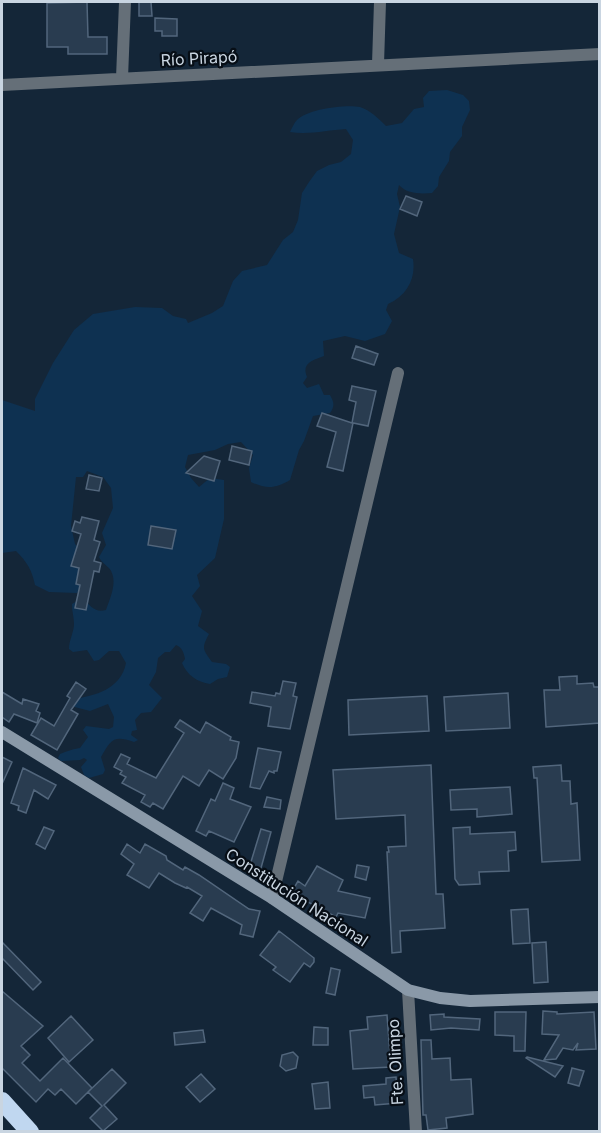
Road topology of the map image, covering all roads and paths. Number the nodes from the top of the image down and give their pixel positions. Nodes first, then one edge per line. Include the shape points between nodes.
1 (125, 2) edge
2 (380, 2) edge
3 (600, 54) edge
4 (378, 64) junction
5 (122, 78) junction
6 (2, 85) edge
7 (398, 373) dead end
8 (2, 732) edge
9 (272, 898) junction
10 (408, 990) junction
11 (600, 997) edge
12 (2, 1101) edge
13 (30, 1131) edge
14 (416, 1131) edge

1 - 5 street
2 - 4 street
3 - 4 street, Río Pirapó
4 - 5 street, Río Pirapó
5 - 6 street, Río Pirapó
7 - 9 street
8 - 9 street, Constitución Nacional
9 - 10 street, Constitución Nacional
10 - 11 street, Constitución Nacional via 470,1001
10 - 14 street, Fte. Olimpo
12 - 13 highway

